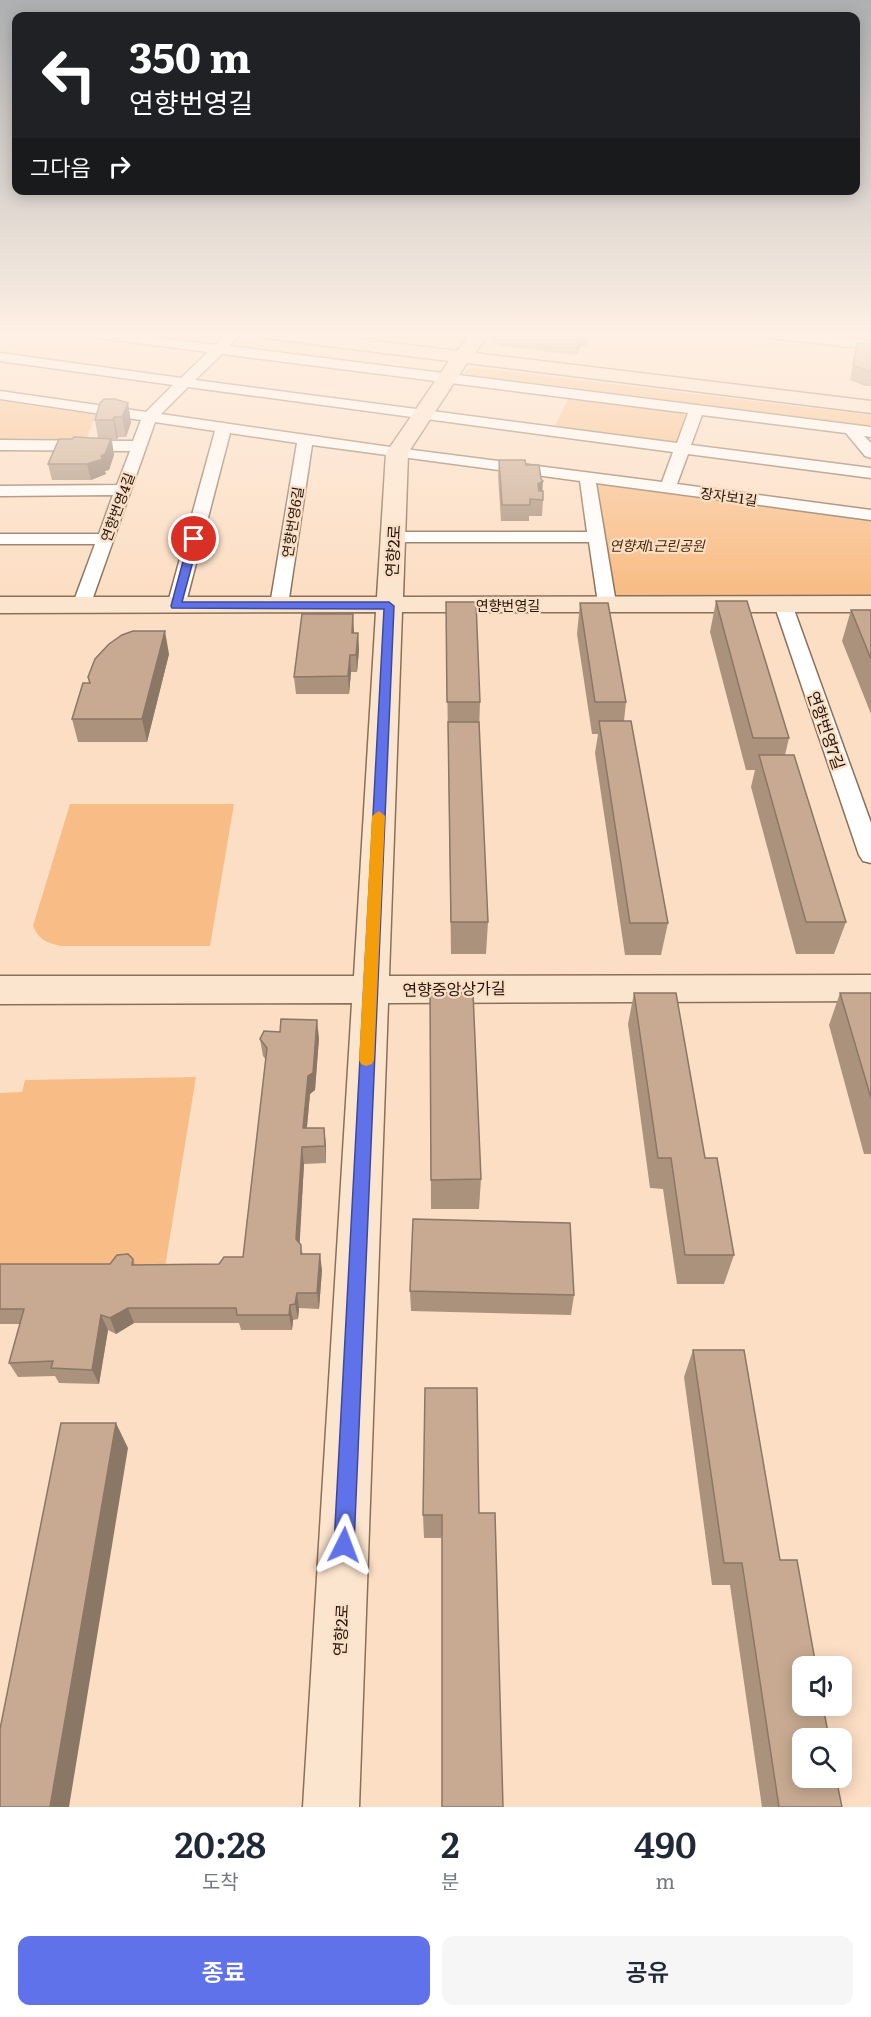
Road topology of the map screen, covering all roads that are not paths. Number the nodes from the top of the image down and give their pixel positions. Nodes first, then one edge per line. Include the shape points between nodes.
1 (149, 418) edge
2 (166, 418) edge
3 (419, 418) edge
4 (446, 418) edge
5 (694, 418) edge
6 (761, 418) edge
7 (224, 427) junction
8 (851, 430) junction
9 (871, 432) edge
10 (305, 439) junction
11 (0, 445) edge
12 (139, 446) junction
13 (681, 450) junction
14 (397, 453) junction
15 (871, 453) edge
16 (871, 473) edge
17 (587, 477) junction
18 (668, 488) junction
19 (123, 490) junction
20 (0, 491) edge
21 (871, 515) edge
22 (393, 537) junction
23 (597, 537) junction
24 (0, 539) edge
25 (105, 539) junction
26 (607, 603) junction
27 (783, 604) junction
28 (871, 604) edge
29 (0, 605) edge
30 (279, 605) junction
31 (81, 606) junction
32 (176, 606) junction
33 (389, 606) junction
34 (871, 855) edge
35 (871, 988) edge
36 (370, 989) junction
37 (0, 990) edge
38 (331, 1807) edge

1 - 12 street, 연향번영4길
2 - 7 street
3 - 14 street, 연향2로
4 - 13 street
5 - 13 street
6 - 8 street
7 - 10 street
7 - 32 street
8 - 9 street
8 - 15 street
10 - 14 street
10 - 30 street, 연향번영6길
11 - 12 street
12 - 19 street, 연향번영4길
13 - 16 street
13 - 18 street
14 - 17 street, 장자보1길
14 - 22 street, 연향2로
17 - 18 street, 장자보1길
17 - 23 street
18 - 21 street, 장자보1길
19 - 20 street
19 - 25 street, 연향번영4길
22 - 23 street
22 - 33 street, 연향2로
23 - 26 street
24 - 25 street
25 - 31 street, 연향번영4길
26 - 27 street, 연향번영길
26 - 33 street, 연향번영길
27 - 28 street, 연향번영길
27 - 34 street, 연향번영7길
29 - 31 street, 연향번영길
30 - 32 street, 연향번영길
30 - 33 street, 연향번영길
31 - 32 street, 연향번영길
33 - 36 street, 연향2로
35 - 36 street, 연향중앙상가길
36 - 37 street, 연향중앙상가길
36 - 38 street, 연향2로

